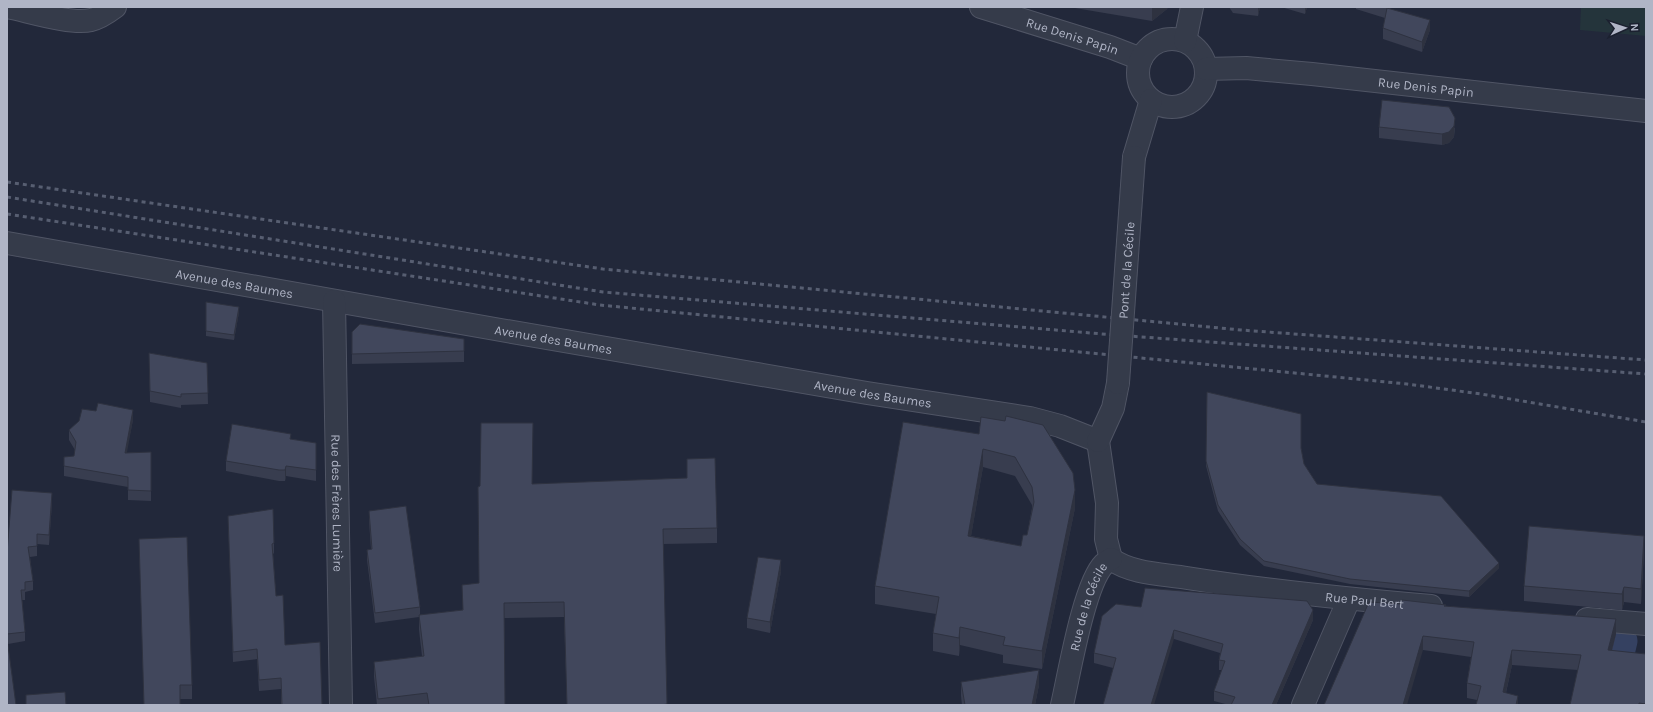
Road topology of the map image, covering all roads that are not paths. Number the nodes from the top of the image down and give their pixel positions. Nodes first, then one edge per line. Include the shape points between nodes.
1 (7, 7) edge
2 (981, 7) edge
3 (1192, 7) edge
4 (110, 11) edge
5 (1185, 41) junction
6 (1141, 59) junction
7 (1206, 69) junction
8 (1151, 100) junction
9 (1646, 111) edge
10 (7, 243) edge
11 (334, 301) junction
12 (1098, 441) junction
13 (1111, 559) junction
14 (1349, 599) junction
15 (1450, 607) edge
16 (1566, 617) edge
17 (1646, 624) edge
18 (341, 705) edge
19 (1062, 705) edge
20 (1303, 705) edge

1 - 4 street via 75,21 90,21
2 - 6 street, Rue Denis Papin
3 - 5 street
5 - 6 street via 1160,41 1148,48
5 - 7 street via 1196,48 1203,57
6 - 8 street via 1139,81
7 - 8 street via 1205,82 1199,95 1189,103 1176,108 1162,106
7 - 9 street, Rue Denis Papin via 1246,68 1312,74
8 - 12 street, Pont de la Cécile, bridge via 1134,157 1118,383 1113,408
10 - 11 street, Avenue des Baumes
11 - 12 street, Avenue des Baumes via 874,394 1030,418 1060,426
11 - 18 street, Rue des Frères Lumière
12 - 13 street, Rue de la Cécile via 1107,503 1106,539
13 - 14 street, Rue Paul Bert via 1148,572
13 - 19 street, Rue de la Cécile via 1098,573 1086,600
14 - 15 street, Rue Paul Bert
14 - 20 street
16 - 17 street

